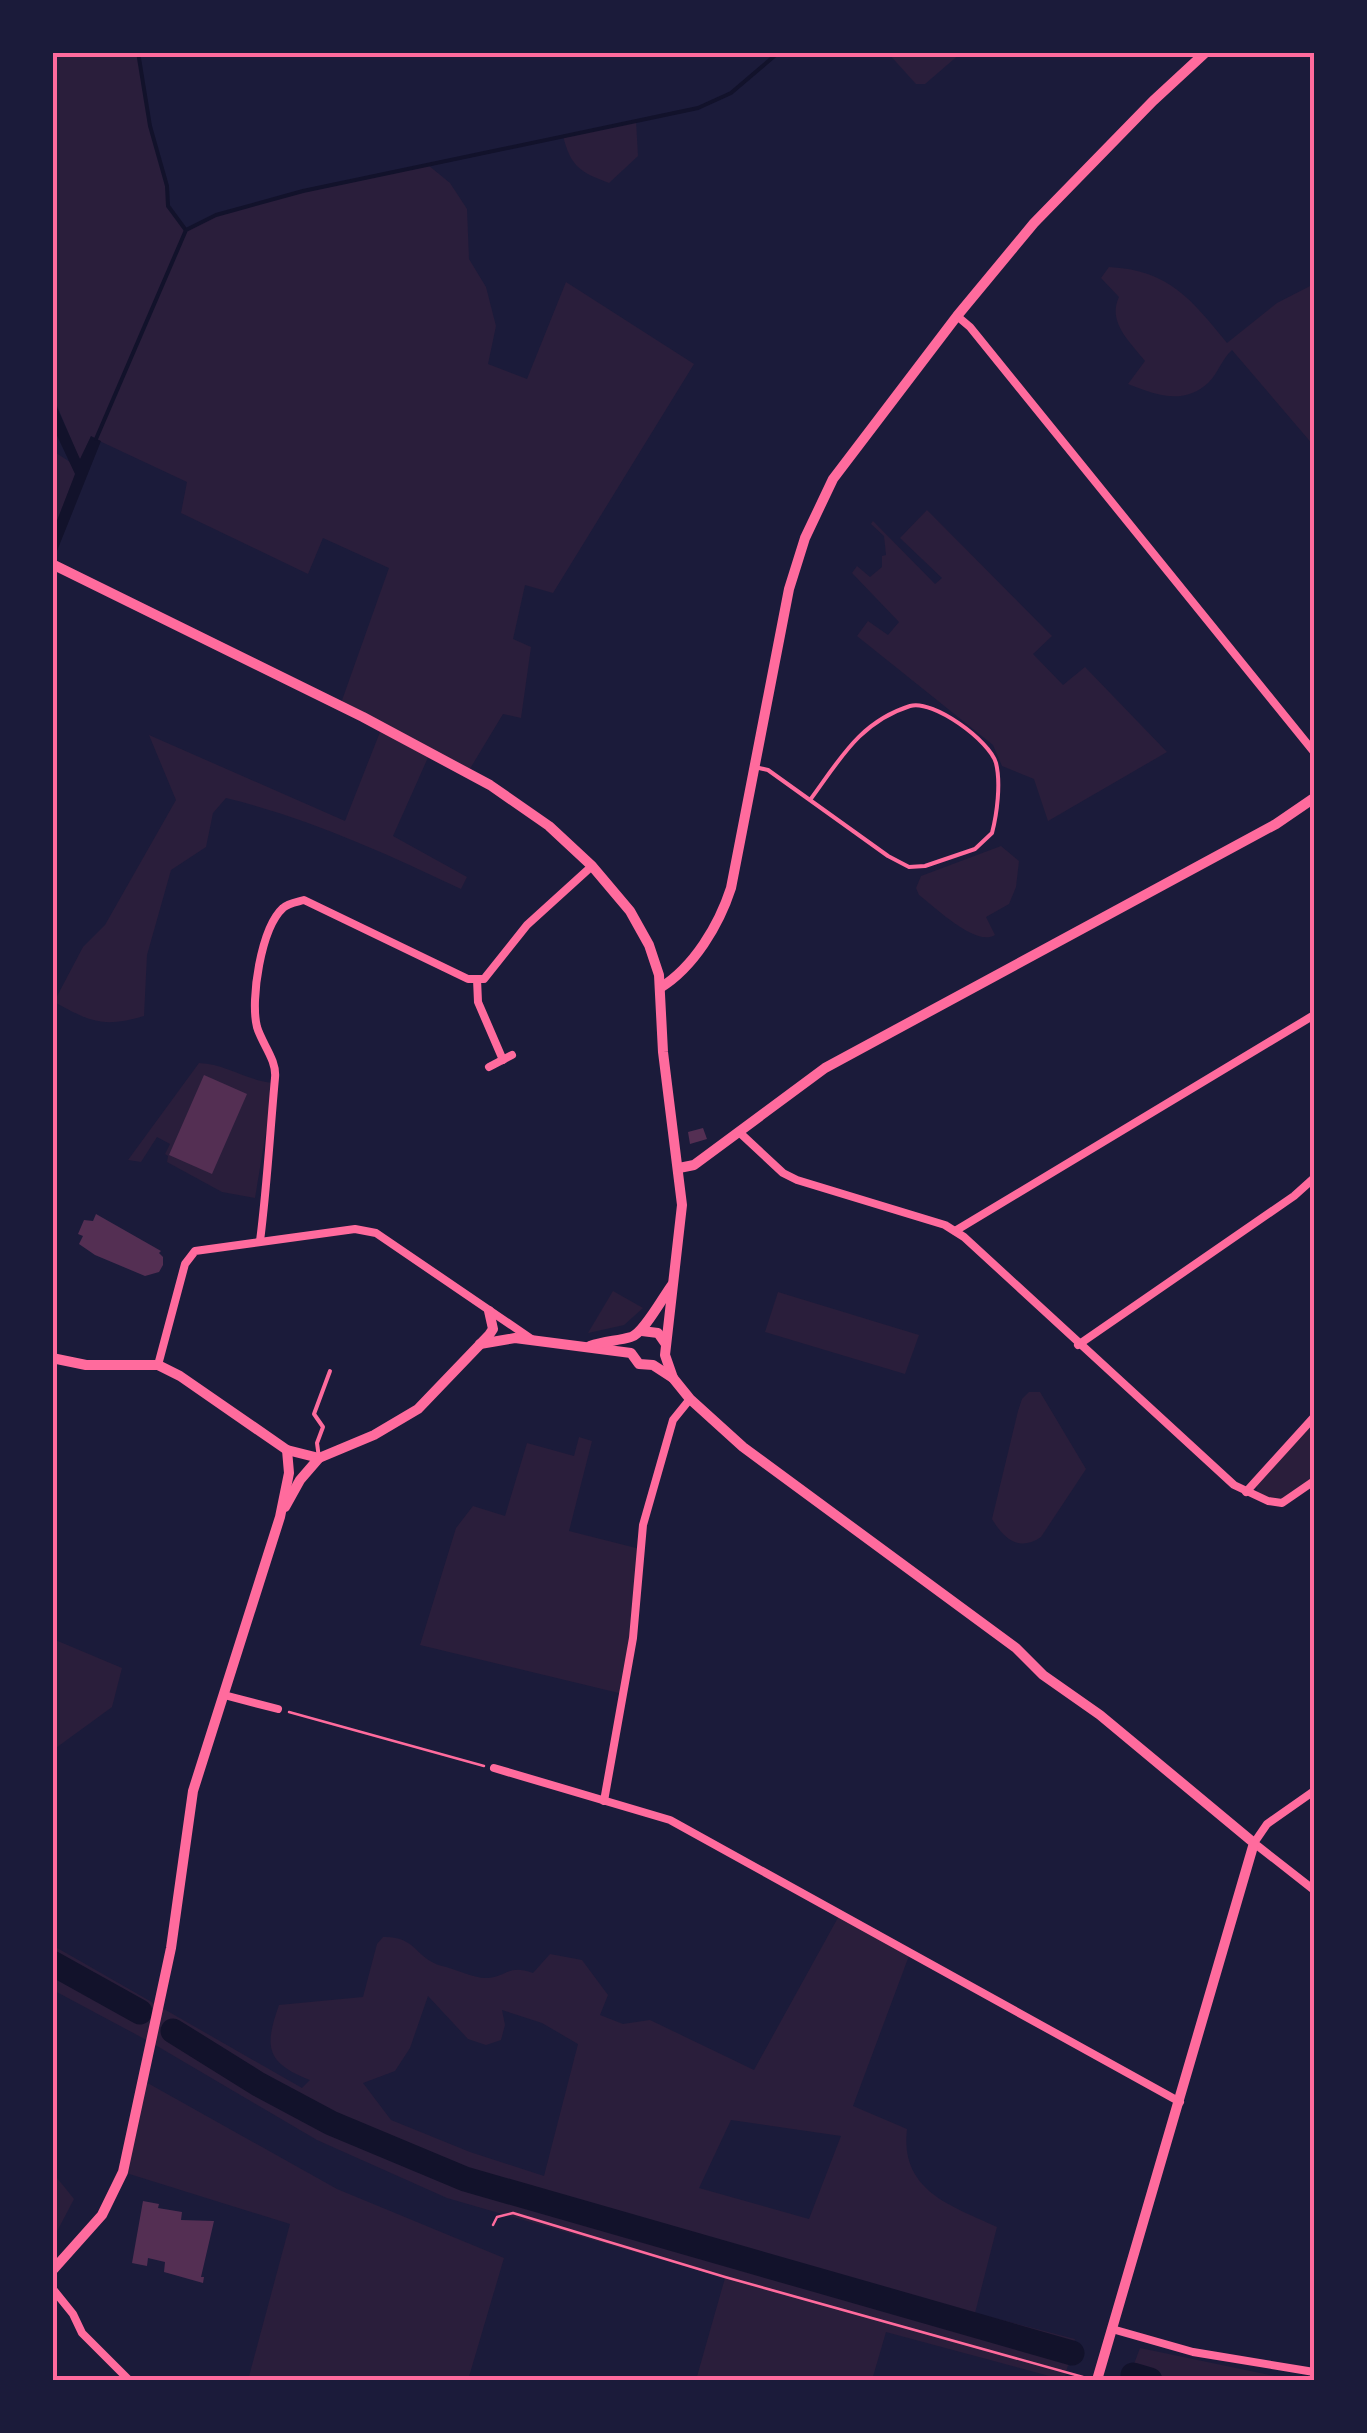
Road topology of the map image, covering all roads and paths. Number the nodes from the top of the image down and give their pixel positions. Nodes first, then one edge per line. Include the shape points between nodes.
1 (1206, 52) edge
2 (956, 316) junction
3 (57, 566) edge
4 (1314, 752) edge
5 (754, 766) junction
6 (1314, 798) edge
7 (810, 800) junction
8 (592, 866) junction
9 (477, 979) junction
10 (660, 988) junction
11 (1314, 1015) edge
12 (512, 1055) dead end
13 (502, 1060) junction
14 (489, 1067) dead end
15 (739, 1132) junction
16 (679, 1168) junction
17 (1314, 1178) edge
18 (955, 1230) junction
19 (260, 1241) junction
20 (672, 1285) junction
21 (489, 1311) junction
22 (638, 1334) junction
23 (534, 1340) junction
24 (480, 1344) junction
25 (1078, 1345) junction
26 (589, 1347) junction
27 (665, 1349) junction
28 (630, 1353) junction
29 (52, 1358) edge
30 (158, 1365) junction
31 (653, 1365) junction
32 (330, 1371) dead end
33 (673, 1378) junction
34 (690, 1399) junction
35 (1314, 1417) edge
36 (288, 1450) junction
37 (319, 1458) junction
38 (1314, 1481) edge
39 (1246, 1492) junction
40 (280, 1517) junction
41 (224, 1695) junction
42 (278, 1710) joint
43 (494, 1768) joint
44 (1314, 1791) edge
45 (604, 1801) junction
46 (1254, 1843) junction
47 (1314, 1890) edge
48 (1180, 2102) junction
49 (493, 2225) dead end
50 (52, 2271) edge
51 (52, 2288) edge
52 (1112, 2330) junction
53 (1314, 2372) edge
54 (129, 2380) edge
55 (1096, 2380) edge

1 - 2 street via 1034,223
2 - 4 street
2 - 5 street via 856,446 810,524 789,589
3 - 8 street via 490,785
5 - 7 lane
5 - 10 street via 722,913 694,955
6 - 15 street via 825,1068
7 - 7 lane via 898,862 925,866 975,849 992,833 995,760 935,708 913,705 847,748
8 - 9 street via 527,926 497,967
8 - 10 street via 630,911
9 - 13 street via 478,1002
9 - 19 street via 304,900 284,906 266,943 255,995 256,1022 276,1077
10 - 16 street
11 - 18 street
12 - 13 street
13 - 14 street
15 - 16 street via 694,1165
15 - 18 street via 796,1180
16 - 20 street via 682,1205
17 - 25 street
18 - 25 street
19 - 21 street via 376,1233
19 - 30 street via 196,1251 185,1264
20 - 22 street
20 - 27 street
21 - 23 street
21 - 24 street via 489,1335
22 - 26 street
22 - 27 street via 658,1333
22 - 28 street
23 - 24 street
23 - 26 street
24 - 37 street via 418,1410
25 - 39 street
26 - 28 street
27 - 31 street
27 - 33 street
28 - 31 street via 639,1364
29 - 30 street
30 - 36 street
31 - 33 street
32 - 37 lane via 314,1414 323,1427
33 - 34 street
34 - 45 street via 673,1420 643,1525 633,1638
34 - 46 street via 756,1457 1016,1648
35 - 39 street
36 - 37 street
36 - 40 street
37 - 40 street
38 - 39 street via 1282,1503
40 - 41 street
41 - 42 street
41 - 50 street via 193,1792 160,2006 118,2186 89,2233
42 - 43 path
43 - 45 street
44 - 46 street via 1268,1824
45 - 48 street via 670,1820
46 - 47 street
46 - 48 street
48 - 52 street
49 - 55 path via 513,2213
51 - 54 street via 82,2333
52 - 53 street via 1193,2352
52 - 55 street

